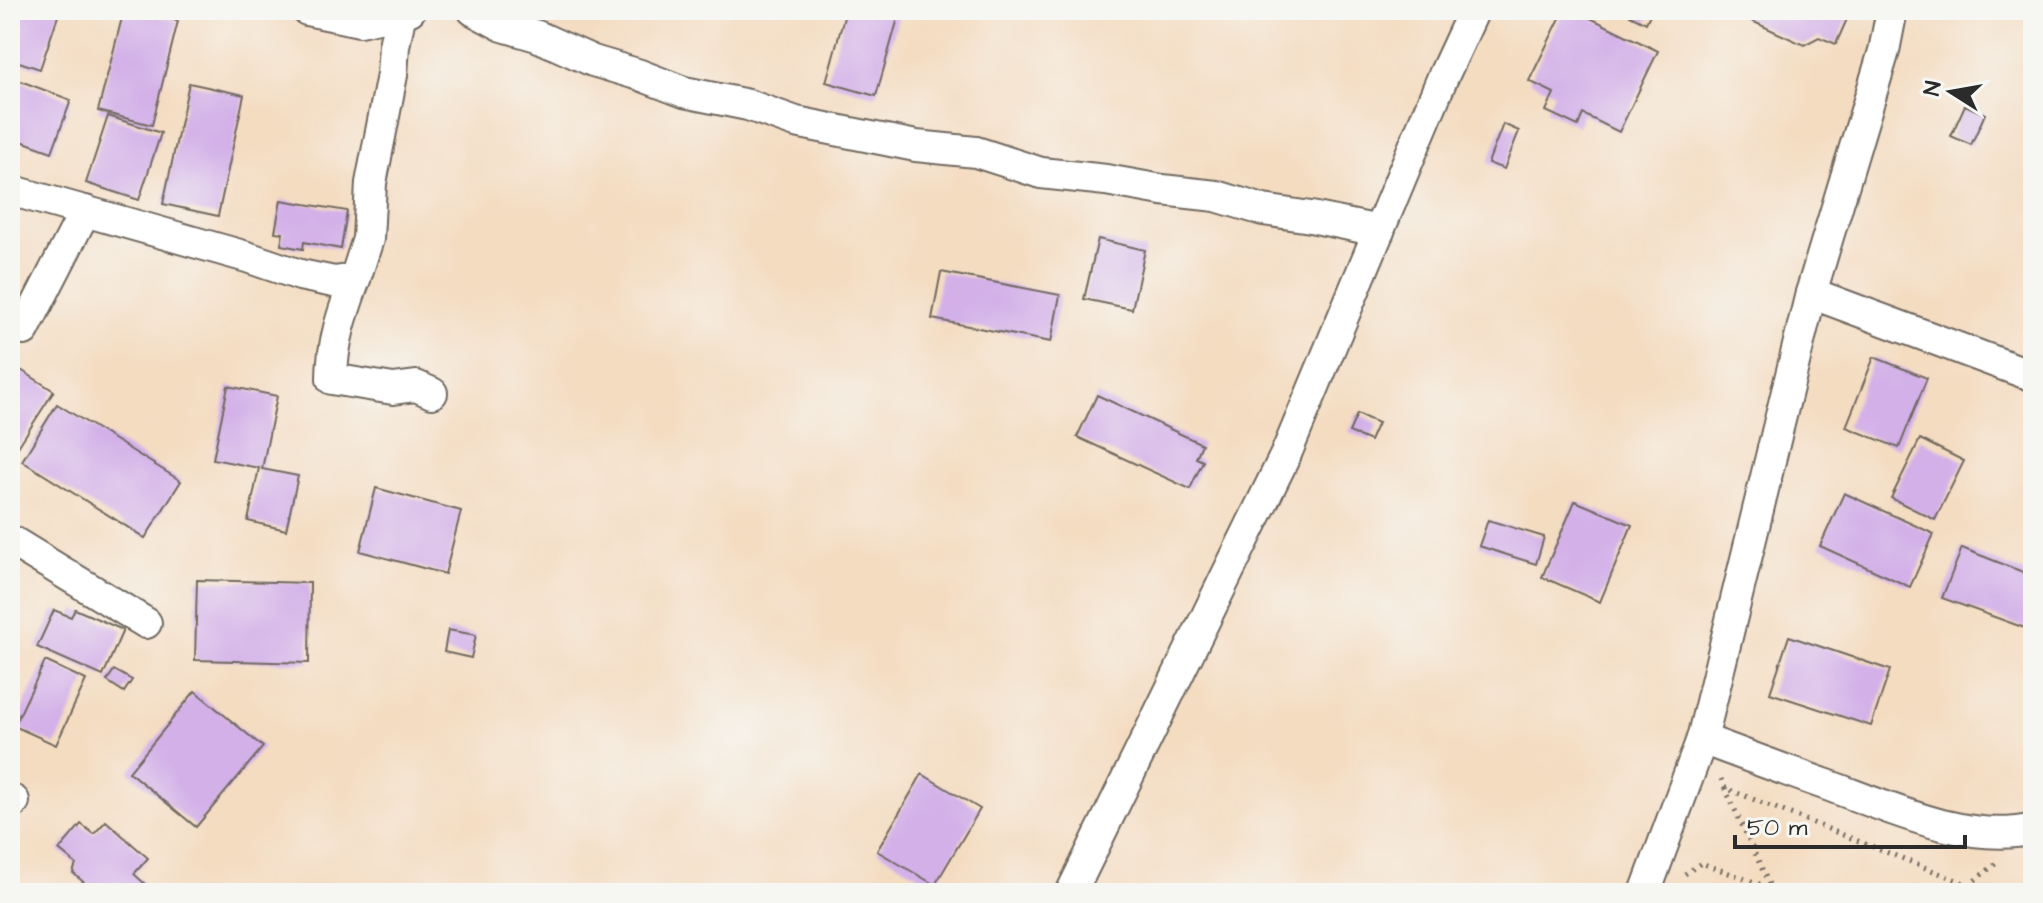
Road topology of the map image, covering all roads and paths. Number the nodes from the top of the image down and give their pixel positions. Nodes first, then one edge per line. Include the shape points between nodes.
1 (307, 10) edge
2 (473, 10) edge
3 (1474, 10) edge
4 (1892, 10) edge
5 (406, 11) edge
6 (10, 190) edge
7 (85, 211) junction
8 (1379, 231) junction
9 (355, 279) junction
10 (1811, 293) junction
11 (24, 330) dead end
12 (2033, 376) edge
13 (432, 393) dead end
14 (10, 540) edge
15 (146, 623) dead end
16 (1702, 739) junction
17 (1725, 788) dead end
18 (2033, 829) edge
19 (1679, 878) dead end
20 (1769, 886) junction
21 (1071, 893) edge
22 (1645, 893) edge
23 (1773, 893) edge
24 (1785, 893) edge

1 - 5 street via 360,21
2 - 8 street via 593,61 796,122 976,152 1041,173 1216,196
3 - 8 street
4 - 10 street
5 - 9 street via 394,46 371,183 368,239
6 - 7 street
7 - 9 street via 300,275 334,282
7 - 11 street
8 - 21 street via 1286,454
9 - 13 street via 337,330 332,379 393,389 416,386
10 - 12 street
10 - 16 street
14 - 15 street
16 - 18 street via 1947,826 1983,833
16 - 22 street
17 - 20 path
19 - 20 path via 1701,863
20 - 23 path
20 - 24 path

